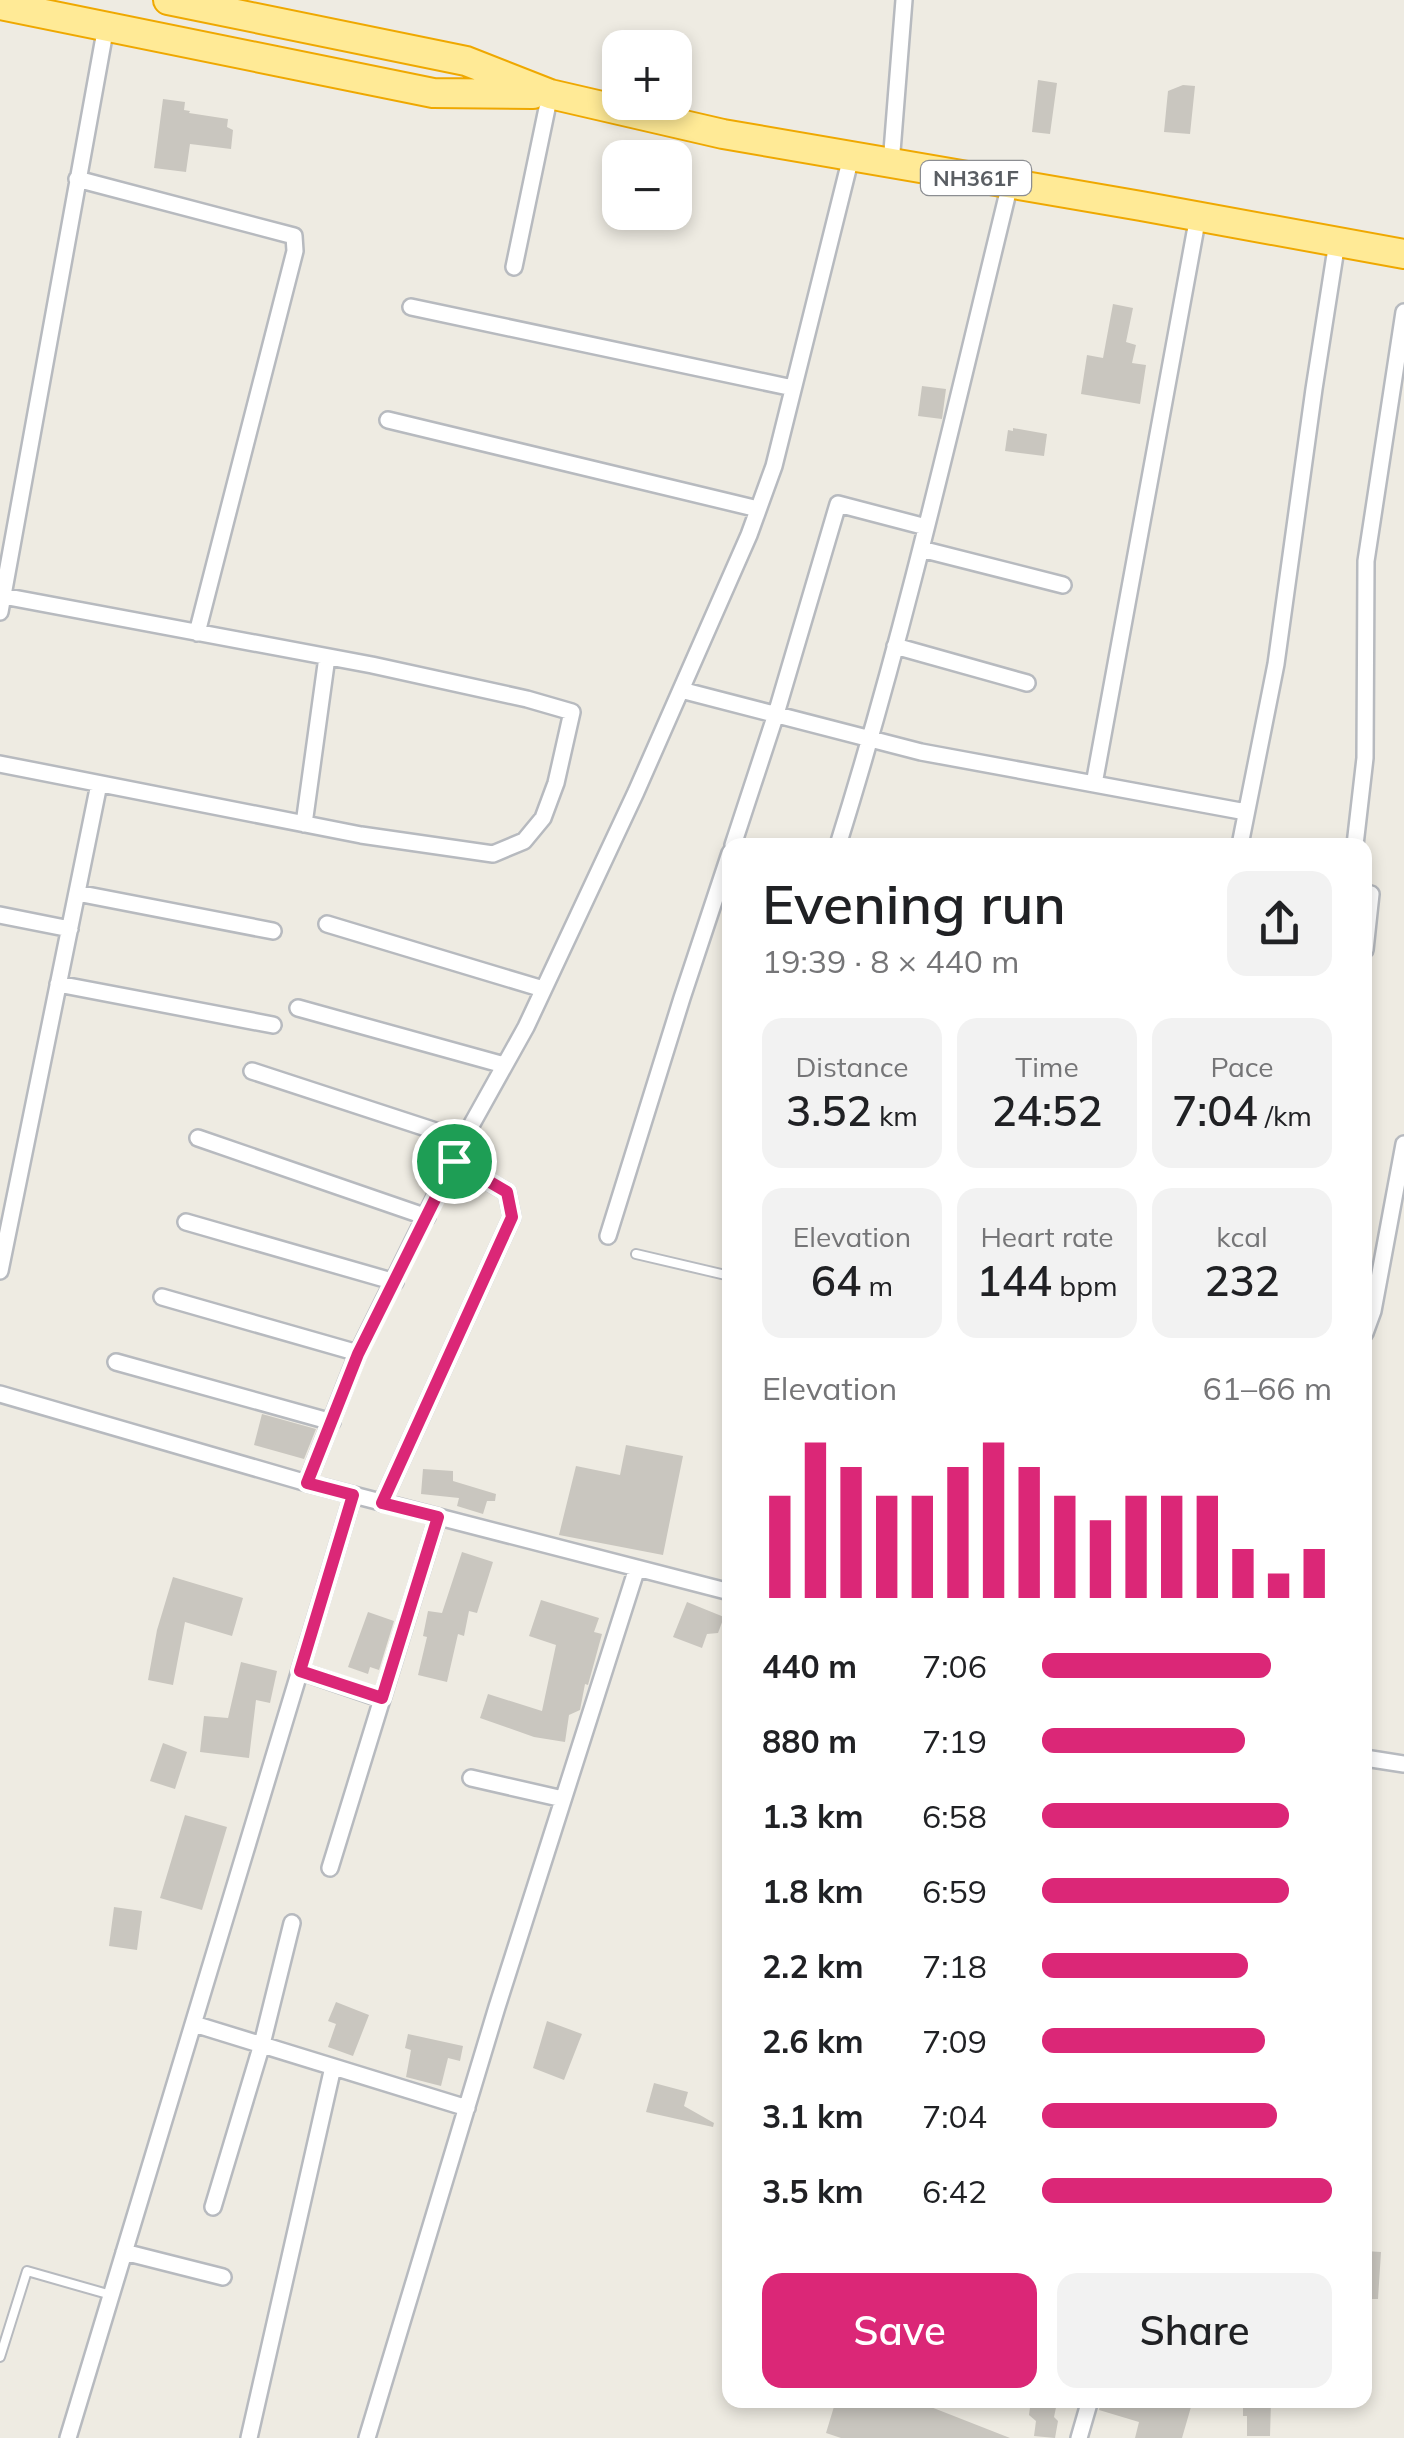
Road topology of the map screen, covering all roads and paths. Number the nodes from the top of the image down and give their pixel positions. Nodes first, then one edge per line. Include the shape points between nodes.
1 (168, 0) edge
2 (904, 0) edge
3 (0, 5) edge
4 (106, 26) junction
5 (550, 94) junction
6 (851, 156) junction
7 (891, 164) junction
8 (77, 179) junction
9 (1010, 184) junction
10 (1198, 216) junction
11 (1337, 242) junction
12 (1404, 254) edge
13 (514, 267) dead end
14 (410, 307) dead end
15 (1404, 312) edge
16 (793, 388) junction
17 (388, 420) dead end
18 (758, 509) junction
19 (926, 527) junction
20 (921, 549) junction
21 (1063, 584) dead end
22 (1, 604) edge
23 (197, 632) junction
24 (895, 646) junction
25 (327, 657) junction
26 (1027, 683) dead end
27 (681, 690) junction
28 (776, 714) junction
29 (872, 738) junction
30 (0, 764) edge
31 (99, 784) junction
32 (1094, 784) junction
33 (1246, 812) junction
34 (304, 824) junction
35 (735, 838) edge
36 (840, 838) edge
37 (1241, 838) edge
38 (1356, 838) edge
39 (722, 877) edge
40 (77, 893) junction
41 (0, 916) edge
42 (327, 924) dead end
43 (70, 929) junction
44 (273, 930) dead end
45 (58, 984) junction
46 (543, 989) junction
47 (298, 1008) dead end
48 (273, 1025) dead end
49 (504, 1065) junction
50 (252, 1071) dead end
51 (198, 1138) dead end
52 (464, 1140) junction
53 (1404, 1144) edge
54 (454, 1161) junction
55 (427, 1217) junction
56 (186, 1222) dead end
57 (608, 1236) dead end
58 (636, 1254) dead end
59 (0, 1271) edge
60 (722, 1274) edge
61 (394, 1282) junction
62 (162, 1297) dead end
63 (1372, 1314) edge
64 (358, 1354) junction
65 (116, 1362) dead end
66 (1, 1398) edge
67 (332, 1422) junction
68 (307, 1483) junction
69 (353, 1495) junction
70 (382, 1503) junction
71 (438, 1517) junction
72 (636, 1568) junction
73 (722, 1590) edge
74 (300, 1671) junction
75 (382, 1698) junction
76 (1372, 1759) edge
77 (1404, 1764) edge
78 (471, 1778) dead end
79 (563, 1800) junction
80 (330, 1868) dead end
81 (292, 1922) dead end
82 (194, 2024) junction
83 (262, 2044) junction
84 (334, 2067) junction
85 (467, 2108) junction
86 (213, 2207) dead end
87 (124, 2252) junction
88 (223, 2278) dead end
89 (111, 2296) junction
90 (0, 2357) edge
91 (1088, 2408) edge
92 (68, 2438) edge
93 (249, 2438) edge
94 (367, 2438) edge
95 (1079, 2438) edge

1 - 5 highway, NH361F via 466,62
2 - 7 street
3 - 4 highway, NH361F
4 - 5 highway, NH361F via 433,93
4 - 8 street
5 - 6 highway, NH361F
5 - 13 street
6 - 7 highway, NH361F
6 - 16 street
7 - 9 highway, NH361F
8 - 22 street
8 - 23 street via 294,236
9 - 10 highway, NH361F
9 - 19 street
10 - 11 highway, NH361F
10 - 32 street
11 - 12 highway, NH361F
11 - 33 street via 1276,664
14 - 16 street
15 - 38 street via 1366,560 1365,758
16 - 18 street
17 - 18 street
18 - 27 street
19 - 20 street
19 - 28 street via 838,504
20 - 21 street
20 - 24 street
22 - 23 street
23 - 25 street
24 - 26 street
24 - 29 street
25 - 34 street
25 - 34 street via 572,712 544,818 524,840 493,854
27 - 28 street
27 - 46 street
28 - 29 street
28 - 35 street
29 - 32 street
29 - 36 street
30 - 31 street
31 - 34 street
31 - 40 street
32 - 33 street
33 - 37 street
39 - 57 street
40 - 43 street
40 - 44 street
41 - 43 street
42 - 46 street
43 - 45 street
45 - 48 street
45 - 59 street
46 - 49 street
47 - 49 street
49 - 52 street
50 - 52 street
51 - 55 street
52 - 54 street
53 - 63 street
54 - 55 street
54 - 70 street via 507,1192 512,1217
55 - 61 street
56 - 61 street
58 - 60 lane
61 - 64 street
62 - 64 street
64 - 67 street
65 - 67 street
66 - 68 street
67 - 68 street
68 - 69 street
69 - 70 street
69 - 74 street
70 - 71 street
71 - 72 street
71 - 75 street
72 - 73 street
72 - 79 street
74 - 75 street
74 - 82 street
75 - 80 street
76 - 77 street
78 - 79 street
79 - 85 street
81 - 83 street
82 - 83 street
82 - 87 street
83 - 84 street
83 - 86 street
84 - 85 street
84 - 93 street
85 - 94 street
87 - 88 street
87 - 89 street
89 - 90 lane via 28,2270
89 - 92 street
91 - 95 street

